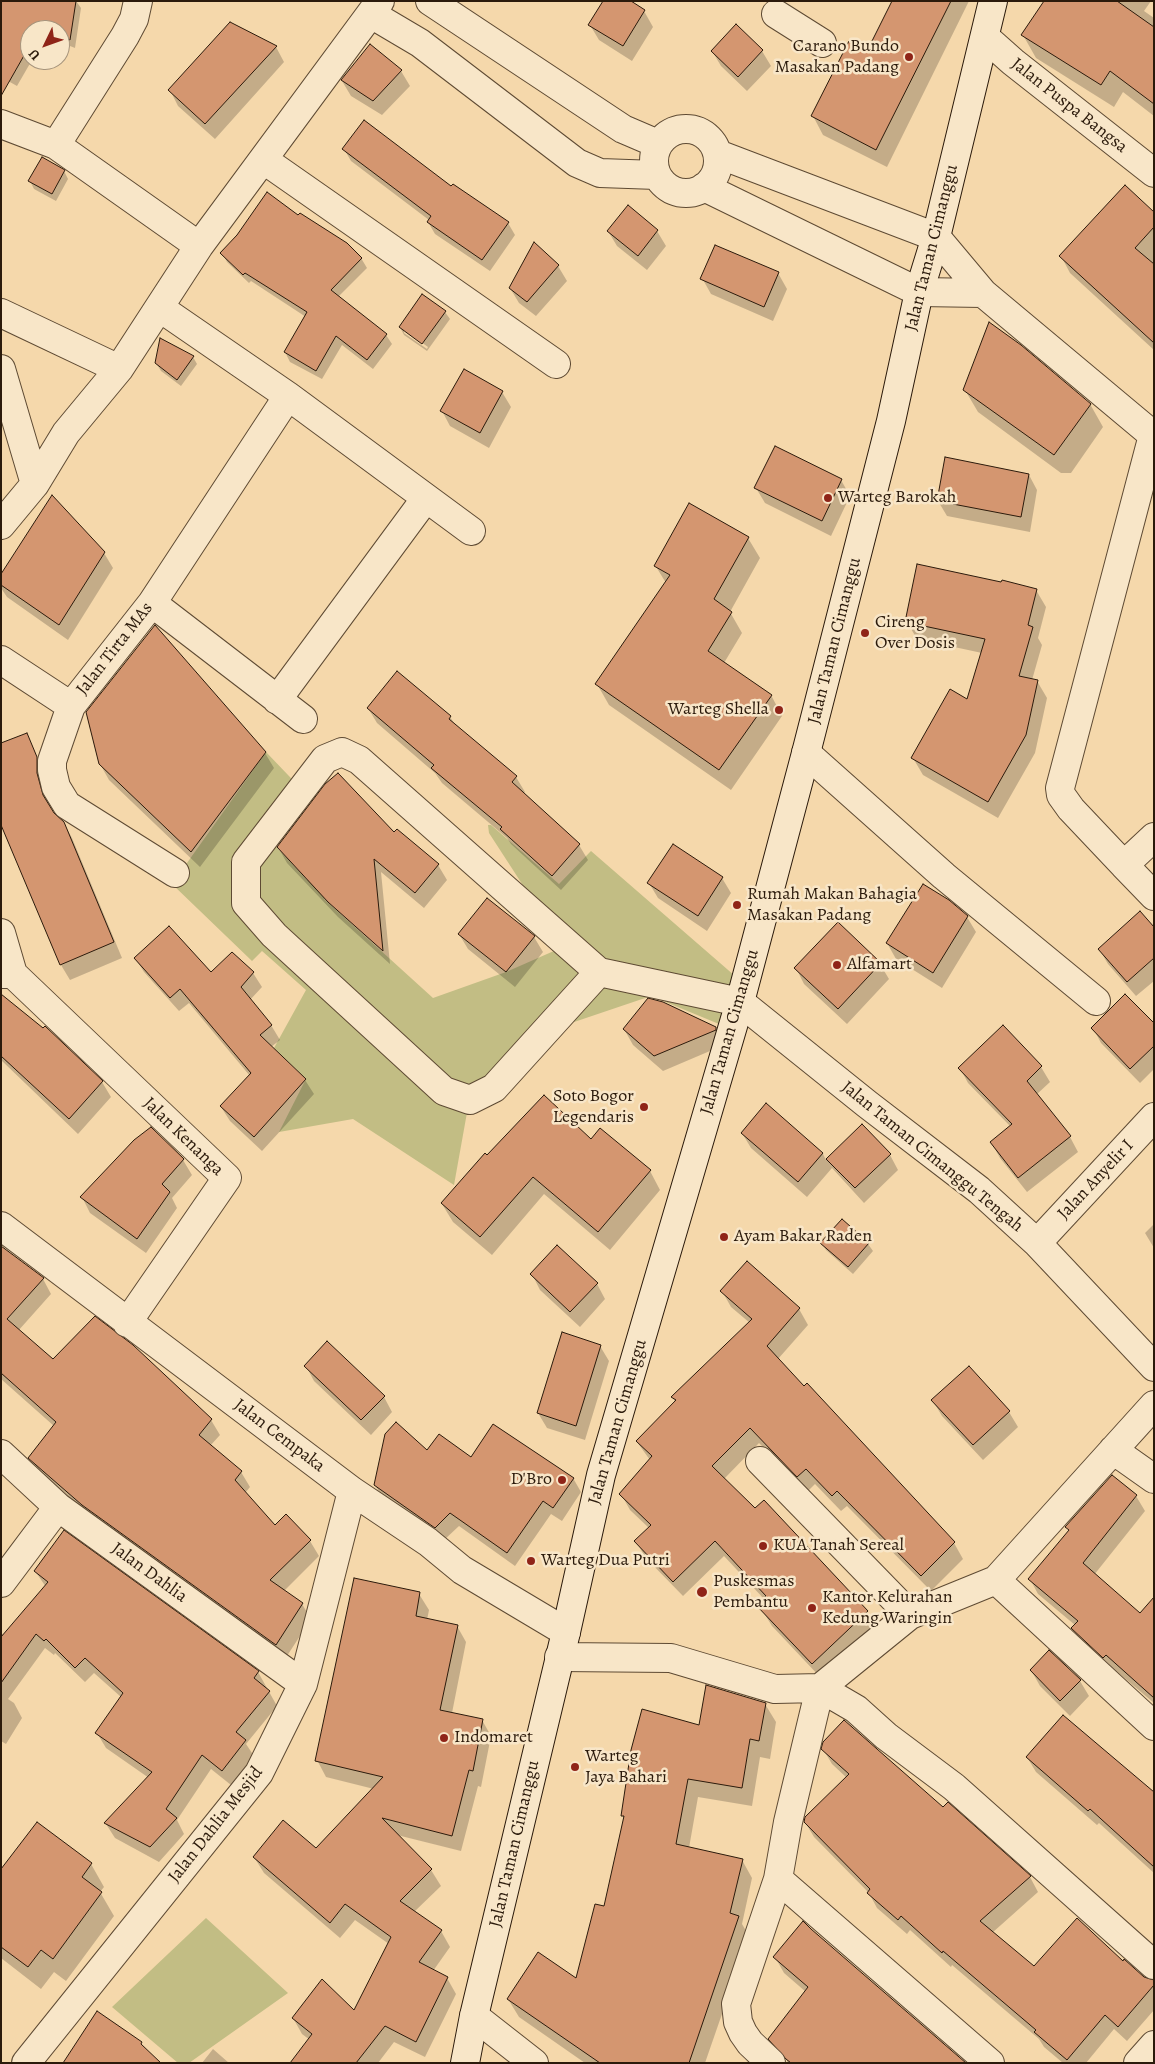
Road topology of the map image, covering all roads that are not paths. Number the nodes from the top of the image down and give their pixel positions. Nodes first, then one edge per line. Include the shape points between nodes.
1 (430, 1) edge
2 (994, 1) edge
3 (135, 3) edge
4 (773, 5) edge
5 (376, 8) edge
6 (986, 38) junction
7 (822, 43) dead end
8 (1, 124) edge
9 (658, 144) junction
10 (56, 145) junction
11 (718, 154) junction
12 (264, 160) junction
13 (1154, 173) edge
14 (657, 175) junction
15 (704, 188) junction
16 (936, 237) junction
17 (199, 246) junction
18 (919, 292) junction
19 (983, 293) junction
20 (160, 308) junction
21 (1, 313) edge
22 (556, 364) dead end
23 (1, 369) edge
24 (119, 370) junction
25 (288, 396) junction
26 (1154, 435) edge
27 (36, 484) junction
28 (426, 498) junction
29 (1, 525) edge
30 (471, 531) dead end
31 (152, 603) junction
32 (1, 660) edge
33 (277, 700) junction
34 (70, 706) junction
35 (303, 719) dead end
36 (806, 753) junction
37 (1154, 837) edge
38 (1124, 865) junction
39 (175, 873) dead end
40 (1154, 896) edge
41 (1, 933) edge
42 (599, 972) junction
43 (7, 974) edge
44 (1096, 1001) dead end
45 (740, 1002) junction
46 (1154, 1117) edge
47 (1, 1226) edge
48 (1037, 1243) junction
49 (127, 1323) junction
50 (1154, 1367) edge
51 (1154, 1405) edge
52 (1114, 1450) junction
53 (1, 1454) edge
54 (760, 1461) dead end
55 (1154, 1479) edge
56 (352, 1491) junction
57 (58, 1507) junction
58 (996, 1580) junction
59 (1, 1583) edge
60 (910, 1615) junction
61 (563, 1645) junction
62 (303, 1684) junction
63 (820, 1688) junction
64 (1154, 1726) edge
65 (778, 1879) junction
66 (1154, 1965) edge
67 (474, 2016) junction
68 (1154, 2045) edge
69 (26, 2063) edge
70 (465, 2063) edge
71 (534, 2063) edge
72 (771, 2063) edge
73 (990, 2063) edge
74 (1138, 2063) edge

1 - 9 street via 623,130
2 - 6 street, Jalan Taman Cimanggu
3 - 10 street via 134,19 125,36
4 - 7 street
5 - 12 street
5 - 14 street via 577,163 600,172
6 - 13 street, Jalan Puspa Bangsa
6 - 16 street, Jalan Taman Cimanggu
8 - 10 street
9 - 11 street via 673,131 692,129 709,138
9 - 14 street via 654,159
10 - 17 street
11 - 15 street via 718,167
11 - 16 street
12 - 17 street
12 - 22 street
14 - 15 street via 663,184 683,193
15 - 18 street
16 - 18 street, Jalan Taman Cimanggu
16 - 19 street
17 - 20 street
18 - 19 street
18 - 36 street, Jalan Taman Cimanggu via 891,421
19 - 26 street
20 - 24 street
20 - 25 street
21 - 24 street
23 - 27 street
24 - 27 street via 66,433
25 - 28 street
25 - 31 street, Jalan Tirta MAs
26 - 38 street via 1060,788 1071,809
27 - 29 street
28 - 30 street
28 - 33 street
31 - 33 street
31 - 34 street, Jalan Tirta MAs
32 - 34 street
33 - 35 street
34 - 39 street, Jalan Tirta MAs via 52,761 54,780 61,798 66,805
36 - 44 street via 944,876
36 - 45 street, Jalan Taman Cimanggu
37 - 38 street
38 - 40 street
41 - 43 street, Jalan Kenanga
42 - 42 street via 359,760 342,752 325,759 246,862 246,903 274,935 444,1091 470,1100 494,1088
42 - 45 street
43 - 49 street, Jalan Kenanga via 227,1178
45 - 48 street, Jalan Taman Cimanggu Tengah via 979,1190
45 - 61 street, Jalan Taman Cimanggu via 601,1475
46 - 48 street, Jalan Anyelir I
47 - 49 street, Jalan Cempaka
48 - 50 street, Jalan Taman Cimanggu Tengah
49 - 56 street, Jalan Cempaka
51 - 52 street
52 - 55 street
52 - 58 street
53 - 57 street, Jalan Dahlia
54 - 60 street
56 - 61 street, Jalan Cempaka via 428,1542
56 - 62 street, Jalan Dahlia Mesjid
57 - 59 street
57 - 62 street, Jalan Dahlia
58 - 60 street
58 - 64 street
60 - 63 street
61 - 63 street via 670,1658 775,1689
61 - 67 street, Jalan Taman Cimanggu
62 - 69 street, Jalan Dahlia Mesjid via 259,1773
63 - 65 street
63 - 66 street via 856,1709 954,1787
65 - 72 street via 736,2004 743,2033
65 - 73 street
67 - 70 street, Jalan Taman Cimanggu
67 - 71 street
68 - 74 street

